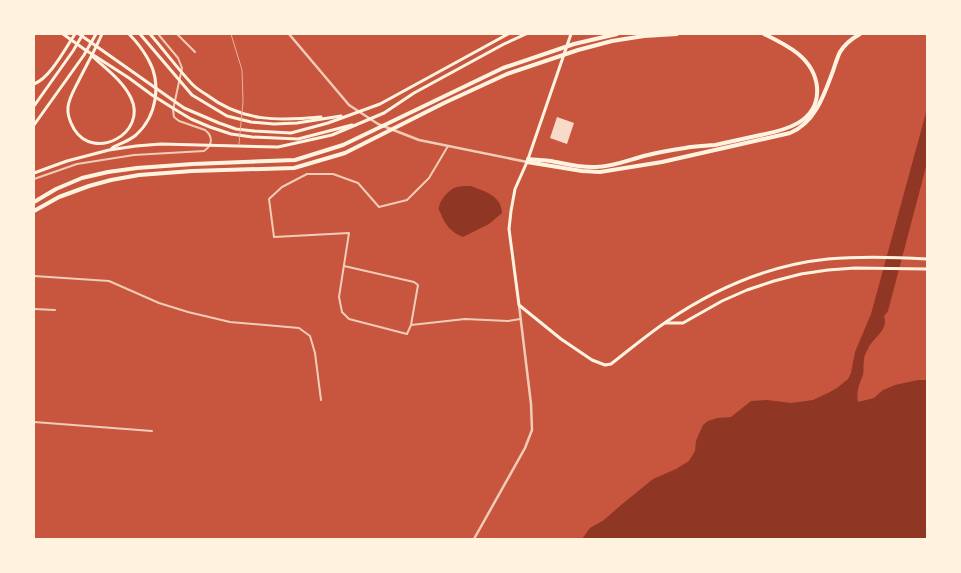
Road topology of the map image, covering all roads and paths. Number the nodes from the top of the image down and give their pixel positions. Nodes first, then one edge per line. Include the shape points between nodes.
1 (64, 34) edge
2 (74, 34) edge
3 (79, 34) edge
4 (83, 34) edge
5 (102, 34) edge
6 (129, 34) edge
7 (140, 34) edge
8 (150, 34) edge
9 (158, 34) edge
10 (177, 34) edge
11 (289, 34) edge
12 (508, 34) edge
13 (526, 34) edge
14 (572, 34) edge
15 (617, 34) edge
16 (676, 34) edge
17 (764, 34) edge
18 (860, 34) edge
19 (95, 36) edge
20 (84, 49) junction
21 (195, 52) dead end
22 (34, 84) edge
23 (34, 106) edge
24 (349, 115) junction
25 (362, 122) junction
26 (34, 125) edge
27 (448, 146) junction
28 (109, 150) junction
29 (528, 160) junction
30 (34, 173) edge
31 (34, 179) edge
32 (34, 202) edge
33 (34, 211) edge
34 (927, 259) edge
35 (344, 266) junction
36 (927, 269) edge
37 (34, 276) edge
38 (519, 305) junction
39 (34, 309) edge
40 (55, 310) dead end
41 (520, 319) junction
42 (665, 322) junction
43 (411, 325) junction
44 (321, 400) dead end
45 (34, 422) edge
46 (152, 432) dead end
47 (474, 539) edge

1 - 20 main road
2 - 22 main road via 47,76
3 - 24 main road via 184,108 236,129 291,133
4 - 23 main road
5 - 20 main road via 98,42 89,59 69,100 68,118 82,138 104,144 126,132 134,118 134,108 119,81
6 - 28 main road via 149,60 155,79 155,101 151,114 135,136
7 - 24 main road via 192,95 227,116 274,124
8 - 24 main road via 192,84 230,109 252,117 274,119
9 - 31 street via 182,68 174,117 208,132 211,142 207,149 77,164
10 - 21 street
11 - 27 street via 349,105 378,124 419,140
12 - 24 main road via 380,104
13 - 25 main road
14 - 29 main road
15 - 32 highway via 574,44 503,68 343,145 295,160 193,164 108,172 82,178
16 - 33 highway via 612,41 507,74 345,153 303,166 139,175 111,180 59,197
17 - 29 highway via 804,59 816,79 817,96 813,108 792,127 729,142 648,155 606,167
18 - 29 highway via 840,52 818,107 800,129 790,133 662,162 600,172 572,170
19 - 26 main road
20 - 25 main road via 191,119 231,134 298,139
25 - 28 main road via 332,135 278,147 161,144
27 - 29 street via 512,160
27 - 35 street via 429,178 407,200 379,207 358,182 333,174 307,174 282,186 269,199 274,237 349,233
28 - 30 main road
29 - 38 main road via 515,189 510,220
34 - 42 main road via 855,257 798,264 757,275 717,292
35 - 43 street via 418,285
35 - 43 street via 339,297 342,312 349,319 407,334
36 - 42 main road via 855,268 787,277 722,301 683,323
37 - 44 street via 109,281 188,312 230,322 299,328 310,336 315,352
38 - 41 street
38 - 42 main road via 561,340 604,365 611,364
39 - 40 street
41 - 43 street via 465,319
41 - 47 street via 532,430
45 - 46 street

